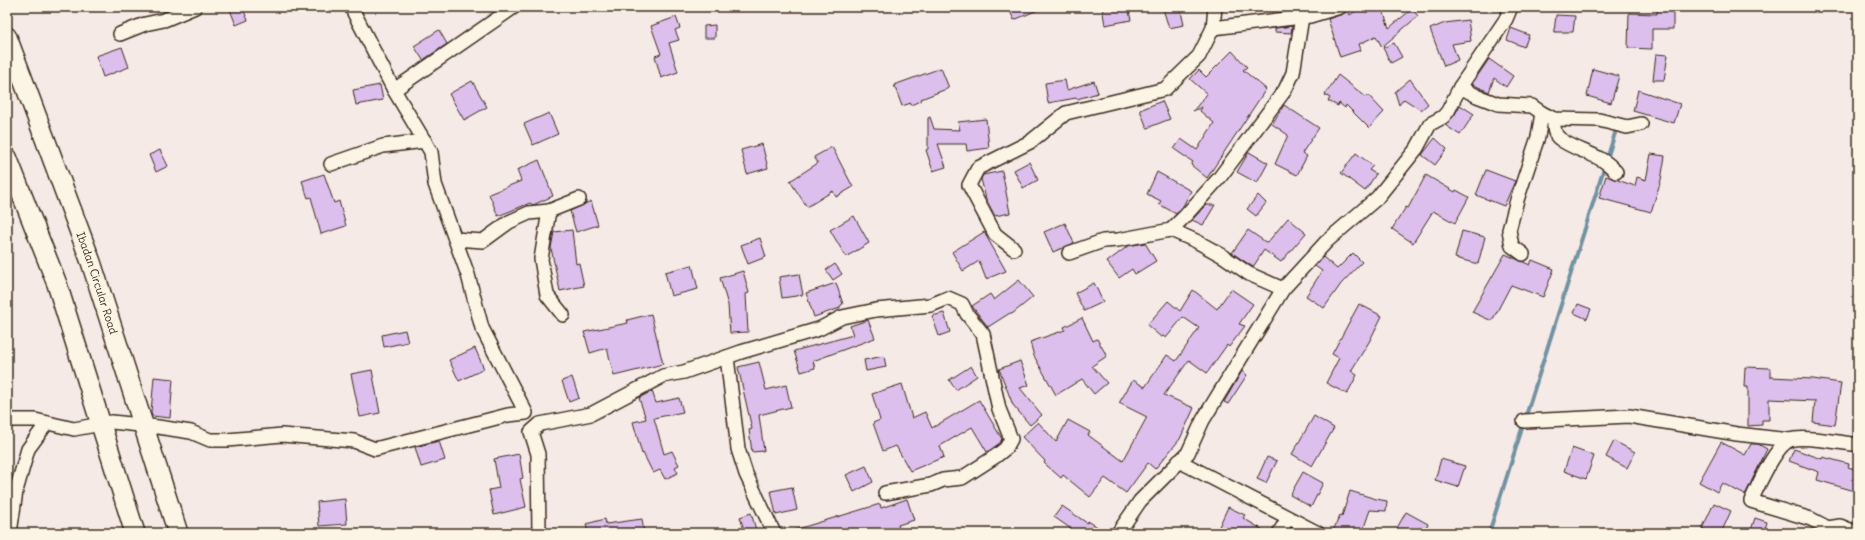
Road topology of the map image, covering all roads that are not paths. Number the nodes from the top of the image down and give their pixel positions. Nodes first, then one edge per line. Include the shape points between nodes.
1 (194, 7) edge
2 (351, 7) edge
3 (514, 7) edge
4 (1215, 7) edge
5 (1340, 7) edge
6 (1511, 7) edge
7 (1302, 17) junction
8 (1213, 28) junction
9 (120, 34) dead end
10 (7, 36) edge
11 (1460, 87) junction
12 (394, 90) junction
13 (1542, 114) junction
14 (1554, 119) junction
15 (1641, 124) dead end
16 (425, 141) junction
17 (7, 157) edge
18 (331, 164) dead end
19 (1616, 172) dead end
20 (579, 199) dead end
21 (549, 211) junction
22 (1171, 230) junction
23 (455, 240) junction
24 (1014, 250) dead end
25 (1069, 253) dead end
26 (1523, 254) dead end
27 (1283, 289) junction
28 (563, 315) dead end
29 (727, 357) junction
30 (526, 413) junction
31 (7, 420) edge
32 (1524, 421) dead end
33 (47, 423) junction
34 (540, 424) junction
35 (1790, 440) junction
36 (1858, 444) edge
37 (1179, 461) junction
38 (885, 493) dead end
39 (1288, 518) junction
40 (1827, 530) edge
41 (10, 533) edge
42 (135, 533) edge
43 (178, 533) edge
44 (539, 533) edge
45 (774, 533) edge
46 (1118, 533) edge
47 (1279, 533) edge
48 (1318, 533) edge
49 (1857, 533) edge

1 - 9 street
2 - 12 street
3 - 12 street
4 - 8 street
5 - 7 street
6 - 11 street via 1506,19
7 - 8 street
7 - 22 street via 1293,73 1285,90 1220,177
8 - 24 street via 1199,56 1165,89 1066,113 1030,142 978,168 969,185 995,234
10 - 43 highway, Ibadan Circular Road via 91,262
11 - 13 street via 1498,104 1532,106
11 - 27 street via 1448,111 1430,124 1417,148 1377,198 1327,241
12 - 16 street
13 - 14 street
13 - 26 street via 1538,136 1509,230 1512,246
14 - 15 street via 1599,120 1627,127
14 - 19 street via 1553,128 1559,138 1610,164
16 - 18 street via 383,146
16 - 23 street via 431,152 435,184
17 - 42 highway via 57,284
20 - 21 street
21 - 23 street via 529,213 509,222 483,241
21 - 28 street via 541,259 546,295
22 - 25 street via 1103,241
22 - 27 street via 1223,256 1249,274
23 - 30 street via 468,275 482,328
27 - 37 street via 1203,420 1188,453
29 - 34 street via 684,372 663,376 591,414
29 - 38 street via 818,329 842,317 876,310 931,305 948,298 962,304 983,334 999,409 1011,439 1006,448 996,456 962,478
29 - 45 street via 738,450 746,474
30 - 33 street via 508,415 375,449 354,440 282,435 210,440 191,432 143,425 112,422 74,429
30 - 34 street
31 - 33 street via 35,420
32 - 35 street via 1629,416
33 - 41 street via 28,449 16,491
34 - 44 street via 531,432 538,454
35 - 36 street via 1814,439
35 - 40 street via 1777,451 1751,502 1811,520
37 - 39 street
37 - 46 street via 1140,501
39 - 47 street
39 - 48 street
40 - 49 street via 1840,526

